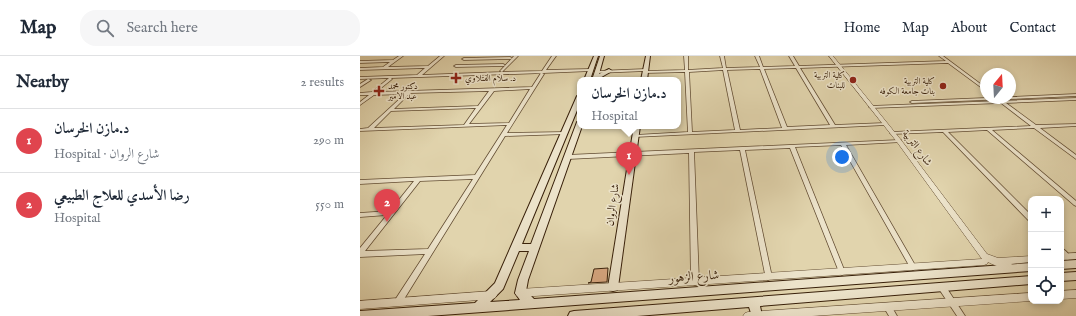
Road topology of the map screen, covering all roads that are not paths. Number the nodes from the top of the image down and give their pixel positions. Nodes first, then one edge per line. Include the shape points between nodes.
1 (401, 56) edge
2 (442, 56) edge
3 (468, 56) edge
4 (516, 56) edge
5 (554, 56) edge
6 (596, 56) edge
7 (602, 56) edge
8 (648, 56) edge
9 (686, 56) edge
10 (722, 56) edge
11 (757, 56) edge
12 (791, 56) edge
13 (831, 56) edge
14 (941, 56) edge
15 (510, 57) edge
16 (464, 59) junction
17 (393, 61) junction
18 (360, 62) edge
19 (949, 62) junction
20 (503, 65) junction
21 (456, 66) junction
22 (839, 66) junction
23 (429, 67) junction
24 (797, 67) junction
25 (762, 68) junction
26 (360, 69) edge
27 (383, 69) junction
28 (598, 69) junction
29 (726, 69) junction
30 (646, 70) junction
31 (687, 70) junction
32 (590, 71) junction
33 (609, 71) junction
34 (498, 73) junction
35 (543, 73) junction
36 (519, 74) junction
37 (447, 75) junction
38 (418, 76) junction
39 (587, 77) edge
40 (596, 77) edge
41 (598, 77) edge
42 (645, 77) edge
43 (400, 78) junction
44 (360, 79) edge
45 (370, 79) junction
46 (390, 79) junction
47 (980, 85) edge
48 (360, 86) edge
49 (533, 88) junction
50 (492, 90) junction
51 (408, 93) junction
52 (360, 94) edge
53 (372, 94) junction
54 (1076, 95) edge
55 (1016, 98) edge
56 (980, 99) edge
57 (1076, 99) edge
58 (1016, 101) edge
59 (577, 103) edge
60 (980, 103) edge
61 (360, 104) edge
62 (1005, 104) edge
63 (870, 106) junction
64 (480, 107) junction
65 (391, 110) junction
66 (510, 124) junction
67 (885, 124) junction
68 (1076, 125) edge
69 (466, 126) junction
70 (833, 126) junction
71 (1036, 126) junction
72 (785, 128) junction
73 (578, 129) edge
74 (637, 129) edge
75 (988, 129) junction
76 (360, 130) edge
77 (369, 130) junction
78 (738, 131) junction
79 (944, 131) junction
80 (565, 132) junction
81 (690, 133) junction
82 (892, 133) junction
83 (503, 135) junction
84 (636, 136) junction
85 (898, 141) junction
86 (843, 144) junction
87 (792, 146) junction
88 (742, 149) junction
89 (691, 151) junction
90 (633, 154) junction
91 (568, 157) junction
92 (1076, 157) edge
93 (476, 177) junction
94 (418, 180) junction
95 (360, 182) edge
96 (1076, 204) edge
97 (391, 214) junction
98 (360, 215) edge
99 (1028, 216) edge
100 (535, 247) junction
101 (516, 248) junction
102 (430, 251) junction
103 (360, 254) edge
104 (1065, 257) edge
105 (1028, 259) edge
106 (995, 262) junction
107 (983, 263) junction
108 (1076, 264) edge
109 (913, 267) junction
110 (1028, 267) edge
111 (1015, 268) junction
112 (842, 272) junction
113 (1076, 276) edge
114 (768, 277) junction
115 (1064, 277) edge
116 (876, 278) junction
117 (854, 280) junction
118 (1028, 280) edge
119 (695, 282) junction
120 (941, 286) junction
121 (614, 287) junction
122 (665, 288) junction
123 (884, 290) junction
124 (861, 292) junction
125 (520, 293) junction
126 (492, 294) junction
127 (1076, 294) edge
128 (1064, 295) edge
129 (1028, 296) edge
130 (753, 300) junction
131 (952, 301) junction
132 (398, 302) junction
133 (530, 302) junction
134 (360, 305) edge
135 (479, 306) junction
136 (888, 306) junction
137 (655, 308) junction
138 (788, 314) edge
139 (360, 316) edge
140 (574, 316) edge
141 (638, 316) edge
142 (752, 316) edge
143 (892, 316) edge
144 (961, 316) edge

1 - 17 street
2 - 23 street
3 - 16 street
4 - 34 street
5 - 35 street
6 - 32 main road
7 - 28 main road
8 - 30 main road
9 - 31 street
10 - 29 street
11 - 25 street
12 - 24 street
13 - 22 street, شارع التربية
14 - 19 street
15 - 16 street
15 - 20 street
16 - 21 street
17 - 18 street
17 - 27 street
19 - 22 street
19 - 47 street
20 - 21 street
20 - 34 street
21 - 37 street
22 - 24 street
22 - 63 street, شارع التربية
23 - 27 street
23 - 38 street
24 - 25 street
24 - 70 street
25 - 29 street
25 - 72 street
26 - 27 street
27 - 45 street
28 - 33 main road
28 - 40 main road
29 - 31 street
29 - 78 street
30 - 31 street
30 - 33 street
30 - 42 main road
31 - 81 street
32 - 35 street
32 - 39 main road
33 - 41 main road
34 - 36 street
34 - 37 street
35 - 36 street
35 - 49 street
36 - 43 street
37 - 38 street
38 - 43 street
43 - 45 street
43 - 46 street
44 - 45 street
45 - 46 street
45 - 48 street
46 - 53 street
49 - 50 street
49 - 66 street
50 - 51 street
50 - 64 street
51 - 53 street
51 - 65 street
52 - 53 street
53 - 61 street
54 - 55 street
56 - 63 street
57 - 58 street
59 - 80 main road
60 - 63 street
62 - 71 street
63 - 67 street, شارع التربية
64 - 65 street
64 - 69 street
65 - 77 street
66 - 69 street
66 - 83 street
67 - 70 street
67 - 82 street, شارع التربية
68 - 71 street
69 - 77 street
70 - 72 street
71 - 75 street
71 - 92 street
72 - 78 street
73 - 91 main road
74 - 84 main road, شارع الروان
75 - 79 street
75 - 96 street
76 - 77 street
78 - 81 street
79 - 82 street
79 - 99 street
80 - 83 street
80 - 101 main road
81 - 84 street
82 - 85 street, شارع التربية
83 - 93 street
84 - 90 main road, شارع الروان
85 - 86 street
85 - 107 street, شارع التربية
86 - 87 street
86 - 109 street
87 - 88 street
87 - 112 street
88 - 89 street
88 - 114 street
89 - 90 street
89 - 119 street
90 - 91 street
90 - 121 main road, شارع الروان
91 - 100 main road
93 - 94 street
93 - 102 street
94 - 95 street
94 - 97 street
97 - 98 street
97 - 103 street
100 - 101 main road
100 - 125 main road
101 - 126 main road via 499,286
102 - 103 street
102 - 132 street
104 - 108 main road
105 - 106 street
106 - 107 street, شارع التربية
106 - 111 street, شارع التربية
107 - 109 street
107 - 111 main road, شارع الزهور
107 - 116 main road, شارع الزهور
109 - 112 street
110 - 111 main road, شارع الزهور
112 - 114 street
113 - 115 main road
114 - 119 street
116 - 117 main road, شارع الزهور
116 - 123 main road via 877,285
117 - 122 main road, شارع الزهور
117 - 124 main road via 860,285
118 - 120 main road
119 - 122 street
120 - 123 main road
120 - 131 street
121 - 122 street
121 - 125 street
122 - 133 main road, شارع الزهور
123 - 124 main road
124 - 130 main road
125 - 133 main road
126 - 132 street
126 - 135 main road
127 - 128 street
129 - 131 street
130 - 137 main road
130 - 142 main road
131 - 136 street
131 - 144 street
132 - 134 street
133 - 135 main road, شارع الزهور
135 - 139 main road, شارع الزهور
136 - 138 street
136 - 143 street
137 - 140 main road
137 - 141 street
138 - 142 street

